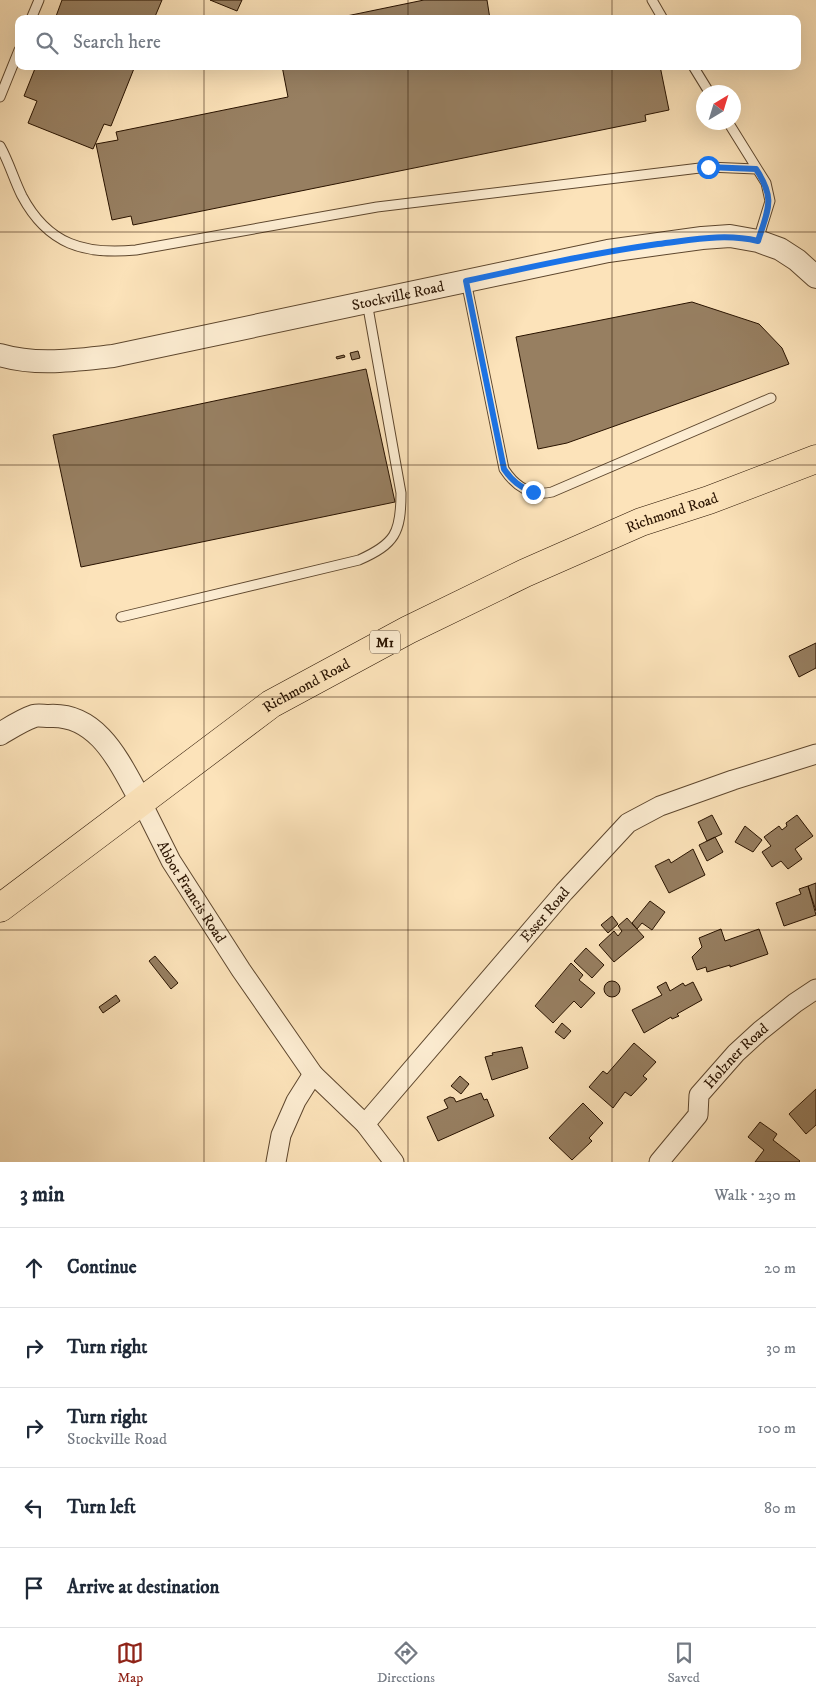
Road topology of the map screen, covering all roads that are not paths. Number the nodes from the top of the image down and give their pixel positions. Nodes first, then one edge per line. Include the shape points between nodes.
1 (39, 0) edge
2 (652, 0) edge
3 (33, 15) edge
4 (661, 15) edge
5 (15, 60) edge
6 (695, 70) edge
7 (705, 85) edge
8 (0, 97) edge
9 (733, 130) edge
10 (0, 146) edge
11 (756, 169) junction
12 (758, 241) junction
13 (816, 277) edge
14 (466, 281) junction
15 (367, 302) junction
16 (0, 355) edge
17 (771, 398) dead end
18 (816, 459) edge
19 (120, 616) dead end
20 (0, 734) edge
21 (816, 754) edge
22 (141, 801) junction
23 (0, 908) edge
24 (816, 990) edge
25 (313, 1074) junction
26 (365, 1124) junction
27 (276, 1162) edge
28 (394, 1162) edge
29 (659, 1162) edge

1 - 3 lane
2 - 4 lane
5 - 8 lane
6 - 7 lane
9 - 11 lane
10 - 11 lane via 38,220 53,234 74,246 112,252 377,207 708,167
11 - 12 lane via 766,183 770,201
12 - 13 street, Stockville Road via 780,249
12 - 14 street, Stockville Road via 730,236 702,238 608,251
14 - 15 street, Stockville Road
14 - 17 lane via 504,469 516,484 533,492 552,492
15 - 16 street, Stockville Road via 113,356 64,362
15 - 19 lane via 401,494 401,515 393,536 375,553 358,560
18 - 22 highway, Richmond Road / M1 via 641,522 525,573 408,630 271,704
20 - 22 street, Abbot Francis Road via 34,716 60,715 81,721 114,752
21 - 26 street, Esser Road via 660,806 628,823 564,892
22 - 23 highway, Richmond Road / M1
22 - 25 street, Abbot Francis Road via 171,861
24 - 29 street, Holzner Road via 781,1014 736,1053 699,1095 698,1115
25 - 26 street, Abbot Francis Road
25 - 27 street via 296,1101 281,1135
26 - 28 street

